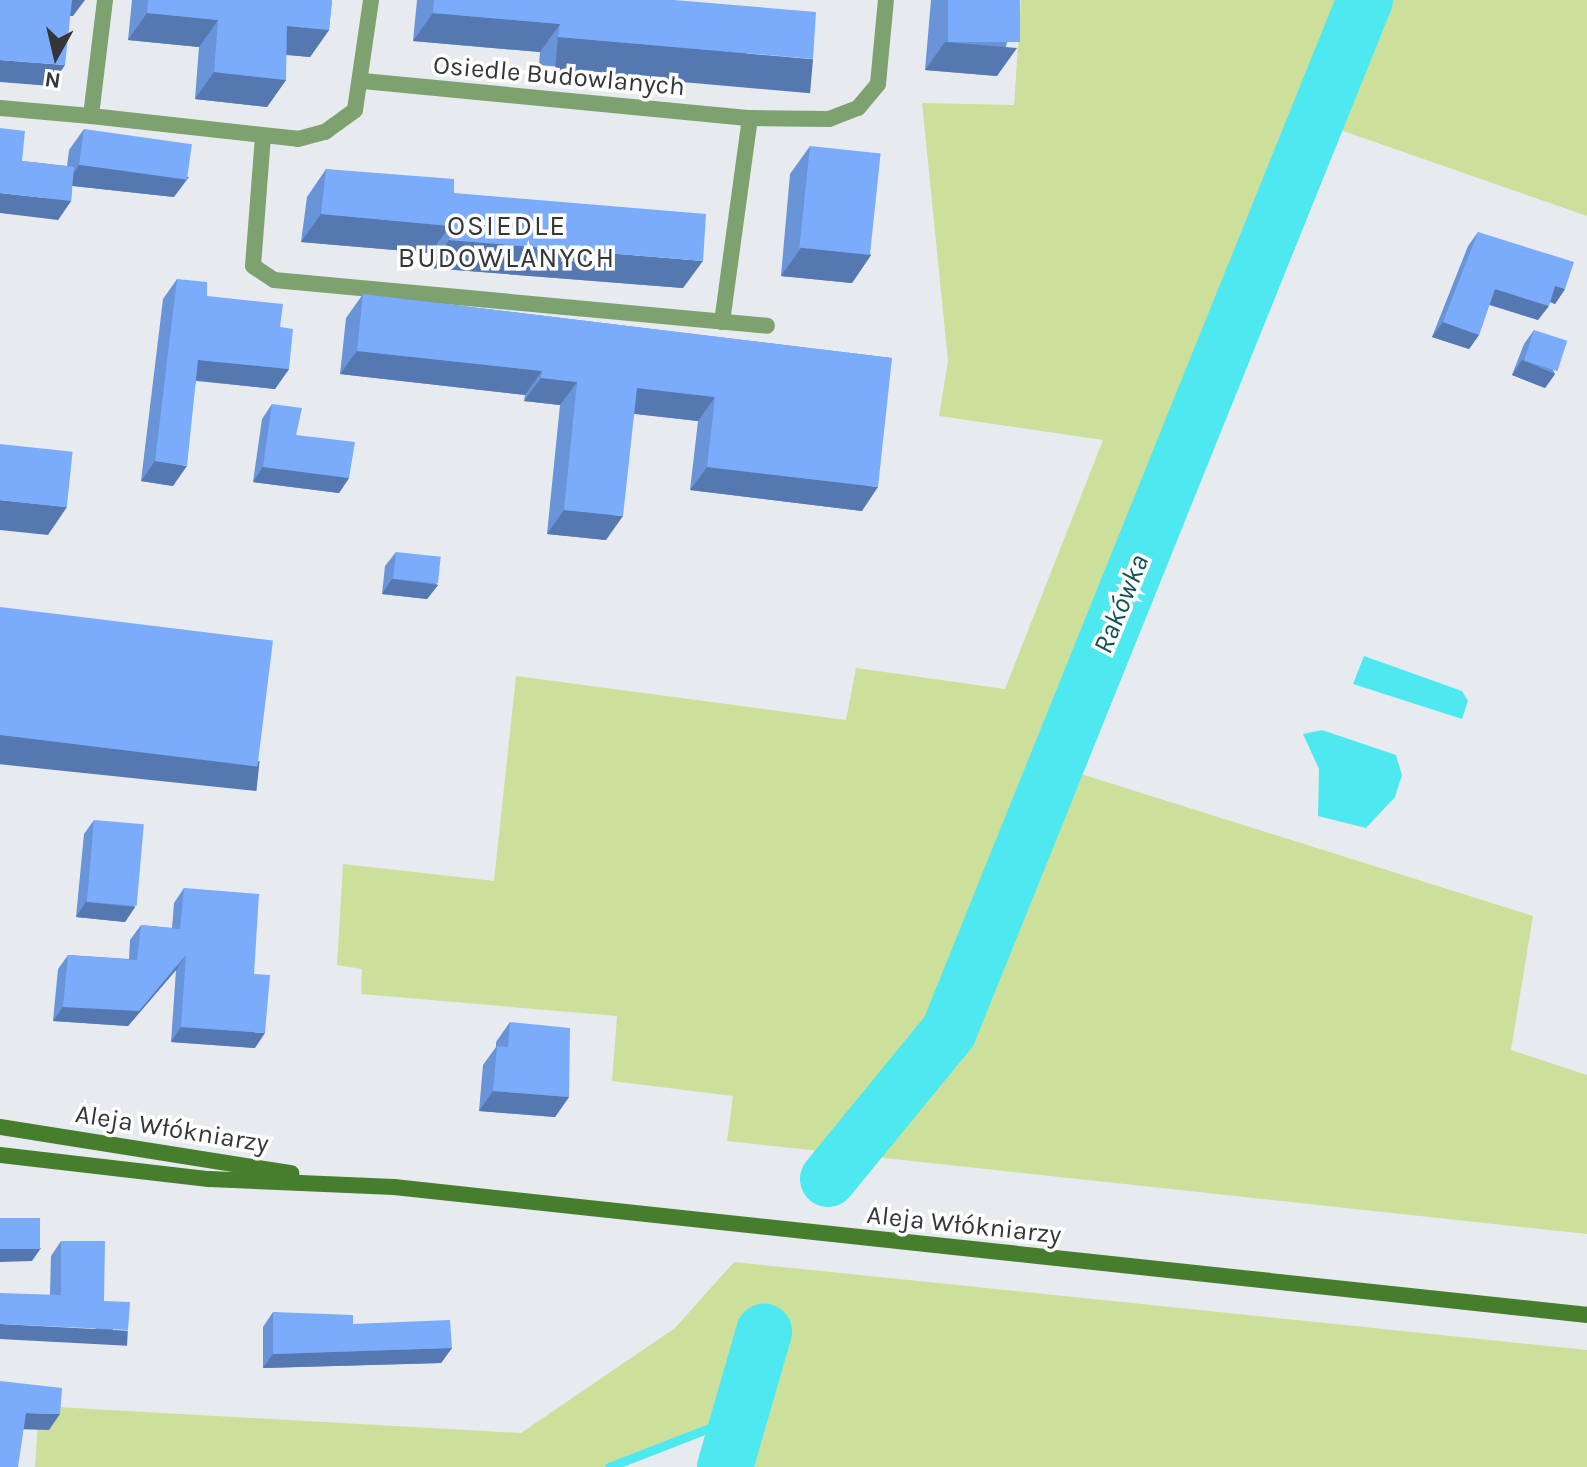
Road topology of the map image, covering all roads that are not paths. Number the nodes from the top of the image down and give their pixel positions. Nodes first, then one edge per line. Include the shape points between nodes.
1 (105, 0) edge
2 (371, 0) edge
3 (886, 0) edge
4 (363, 81) junction
5 (0, 108) edge
6 (91, 116) junction
7 (750, 118) junction
8 (263, 136) junction
9 (722, 322) junction
10 (767, 326) dead end
11 (0, 1127) edge
12 (0, 1155) edge
13 (336, 1181) junction
14 (1587, 1315) edge

1 - 6 street
2 - 4 street
3 - 7 street, Osiedle Budowlanych via 878,84 858,108 829,119
4 - 7 street, Osiedle Budowlanych
4 - 8 street via 355,110 325,132
5 - 6 street
6 - 8 street
7 - 9 street
8 - 9 street via 253,266 274,280
9 - 10 street
11 - 13 main road, Aleja Włókniarzy
12 - 13 main road, Aleja Włókniarzy via 209,1179
13 - 14 main road, Aleja Włókniarzy

